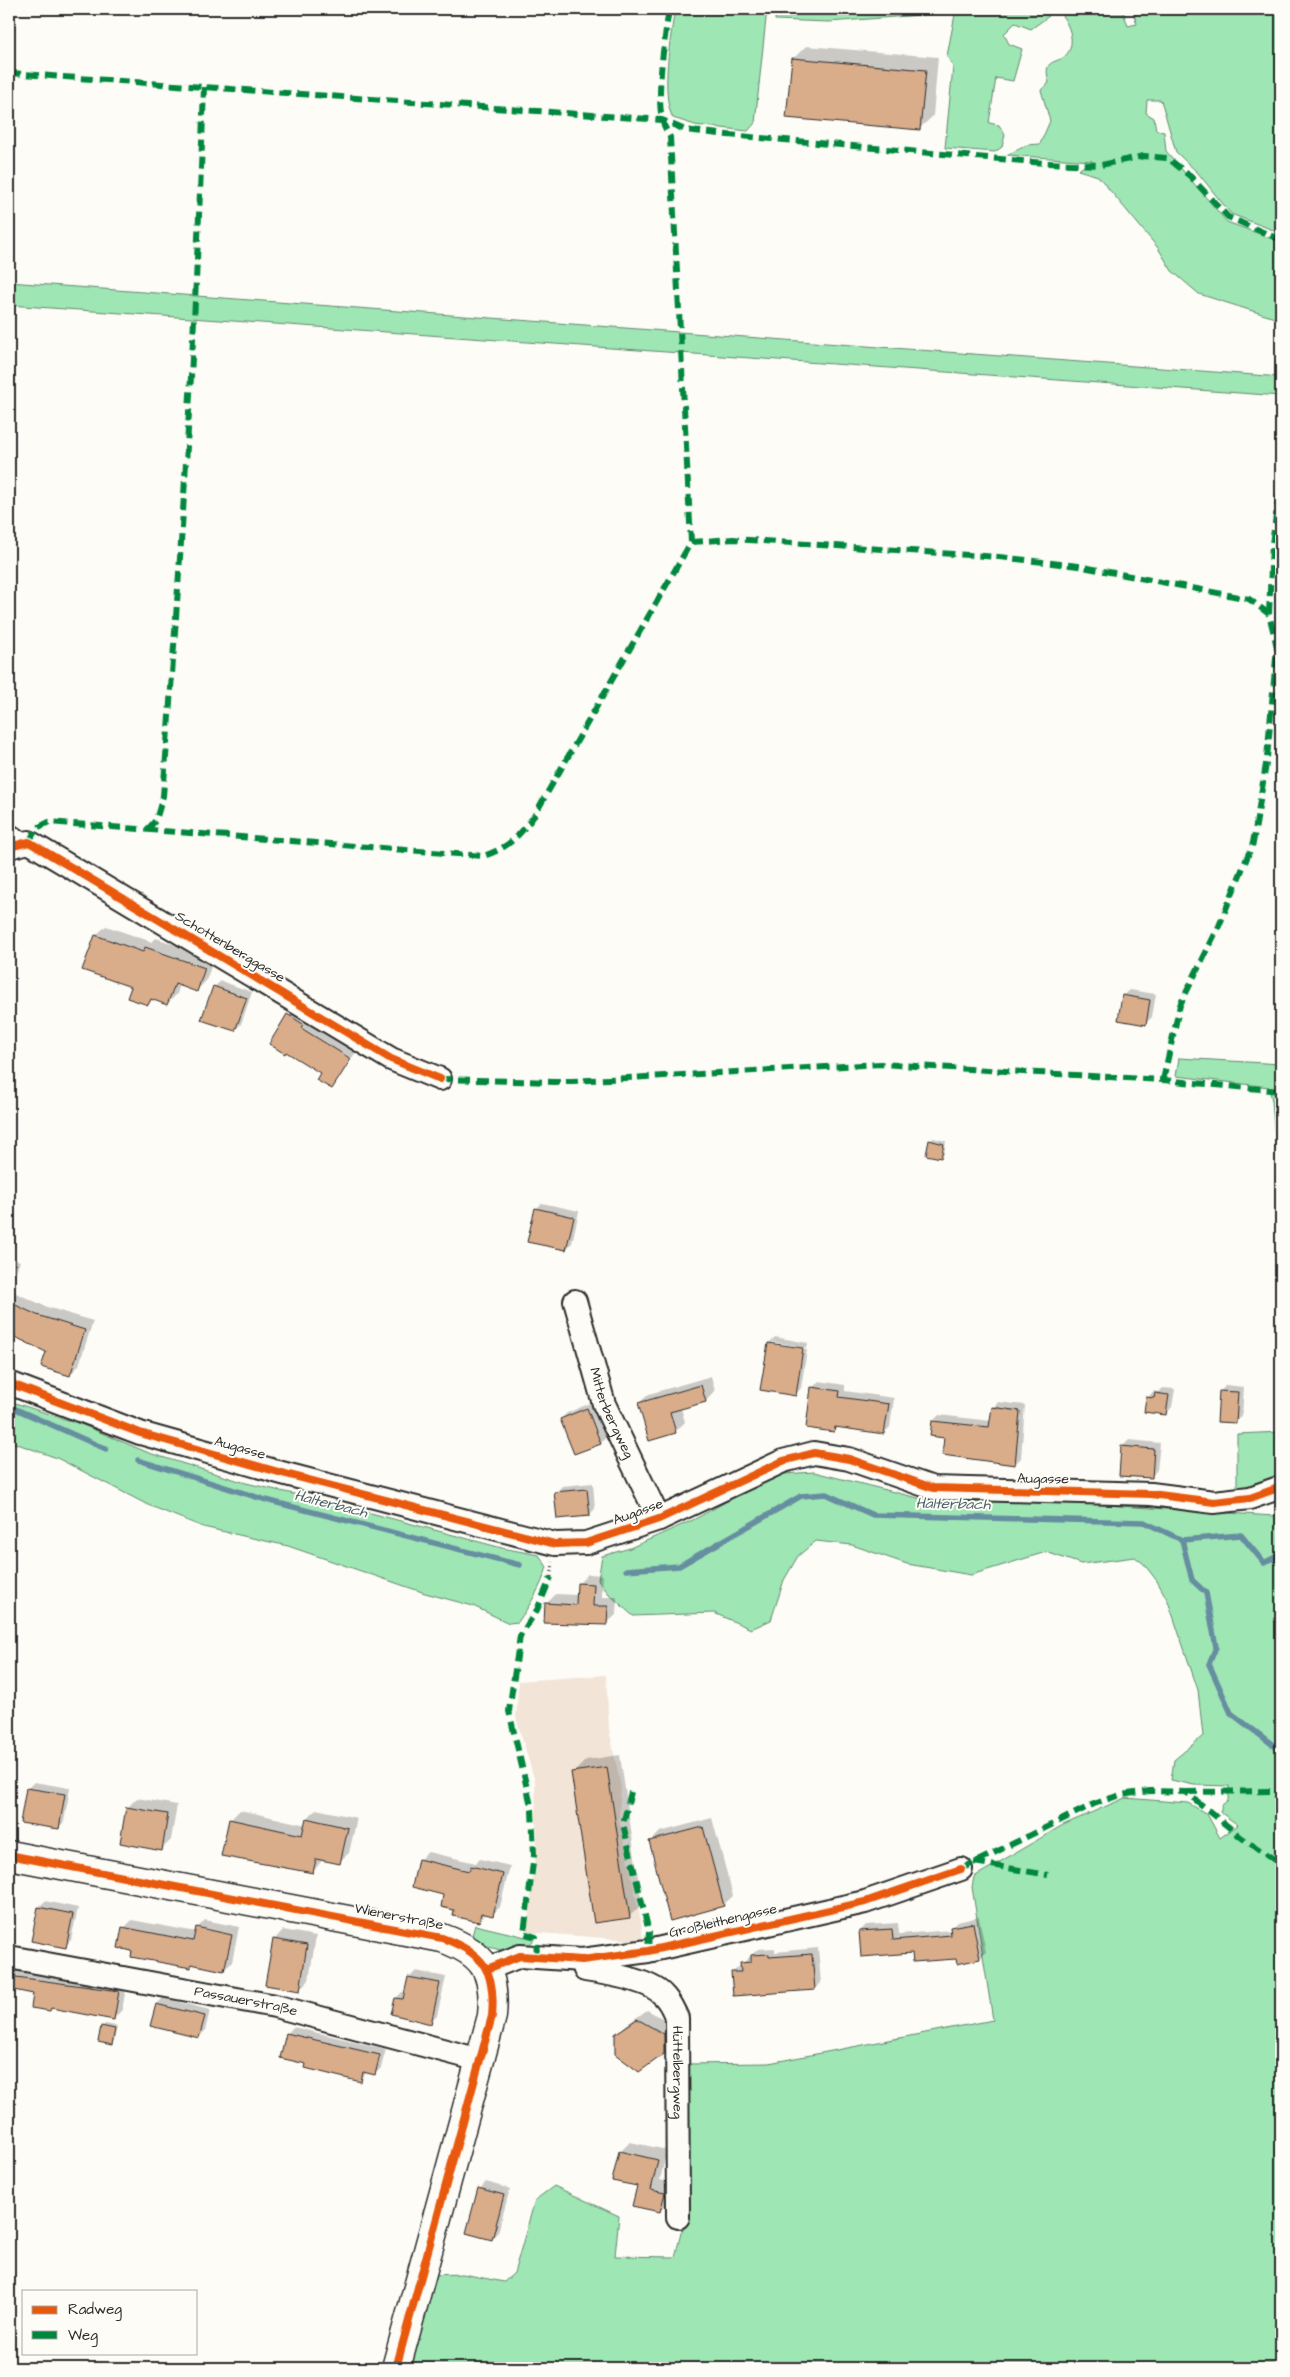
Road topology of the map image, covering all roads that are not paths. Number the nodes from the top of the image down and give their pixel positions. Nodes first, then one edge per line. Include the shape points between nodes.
1 (9, 829) edge
2 (19, 844) edge
3 (440, 1079) dead end
4 (575, 1301) dead end
5 (9, 1383) edge
6 (1281, 1487) edge
7 (659, 1519) junction
8 (9, 1855) edge
9 (961, 1868) dead end
10 (9, 1957) edge
11 (582, 1960) junction
12 (487, 1969) junction
13 (480, 2060) junction
14 (678, 2217) dead end
15 (396, 2368) edge

1 - 2 lane
2 - 3 street, Schottenberggasse via 391,1059
4 - 7 street, Mitterbergweg via 604,1404
5 - 7 street, Augasse via 140,1433 555,1544 586,1543
6 - 7 street, Augasse via 1250,1498 1214,1502 1151,1494 933,1488 849,1459 814,1453 784,1461
8 - 12 street, Wienerstraße via 442,1938 462,1945
9 - 11 street, Großleithengasse via 865,1902 648,1951
10 - 13 street, Passauerstraße via 275,2006
11 - 12 street, Großleithengasse via 528,1955 511,1958
11 - 14 street, Hüttelbergweg via 586,1970 651,1987 662,1993 677,2018
12 - 13 street, Wienerstraße via 494,1996
13 - 15 street, Wienerstraße

